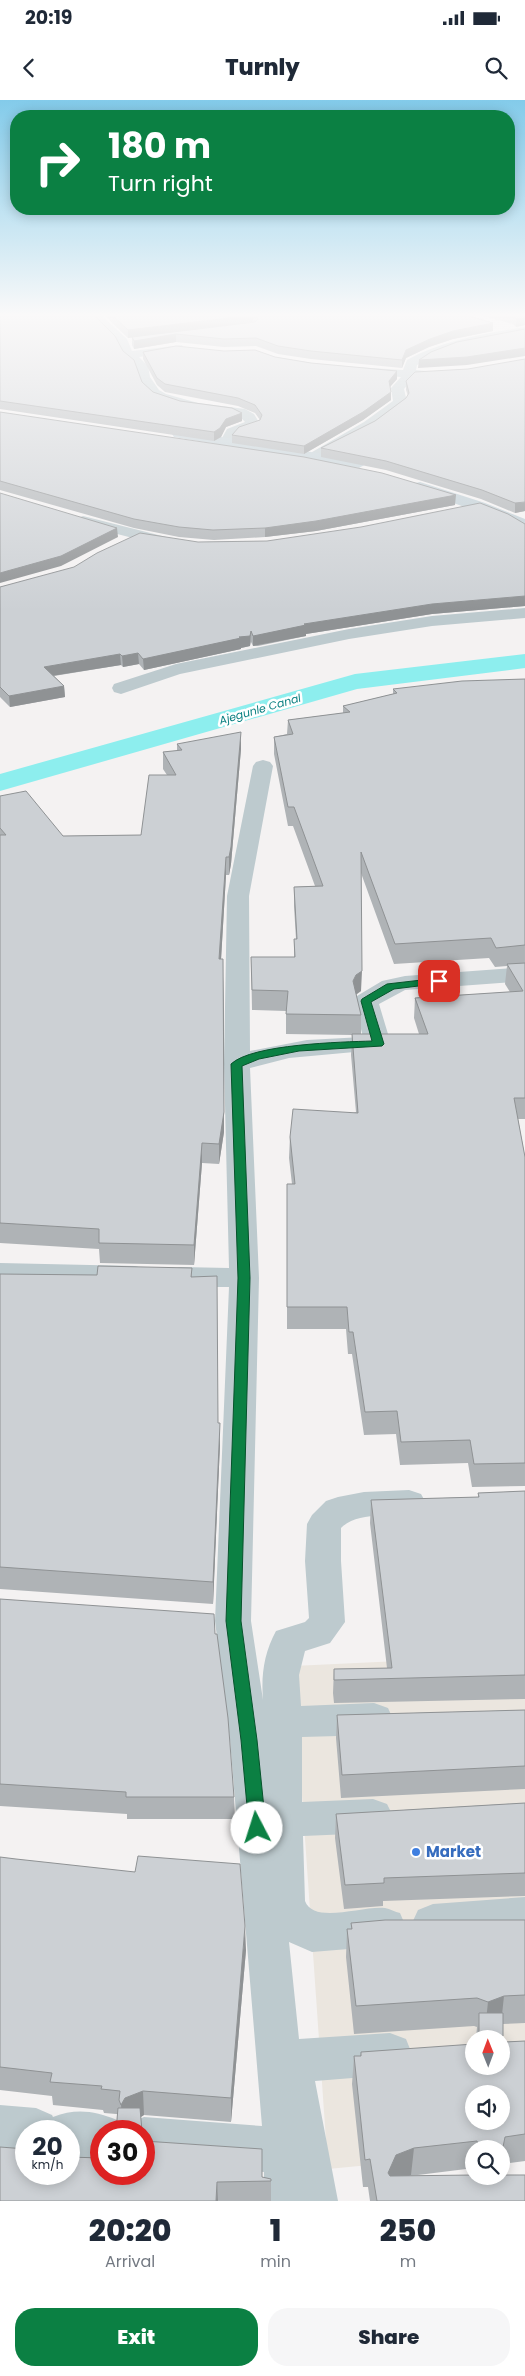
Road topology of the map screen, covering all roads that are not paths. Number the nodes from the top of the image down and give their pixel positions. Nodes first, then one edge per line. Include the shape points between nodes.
1 (244, 414) edge
2 (384, 414) edge
3 (169, 436) edge
4 (222, 444) junction
5 (314, 455) junction
6 (480, 506) junction
7 (452, 512) edge
8 (525, 513) edge
9 (65, 515) edge
10 (525, 524) edge
11 (139, 536) junction
12 (188, 545) edge
13 (115, 547) edge
14 (525, 613) edge
15 (121, 688) dead end
16 (263, 766) dead end
17 (525, 974) edge
18 (237, 1064) junction
19 (0, 1273) edge
20 (244, 1278) junction
21 (440, 1502) edge
22 (409, 1718) edge
23 (283, 1722) junction
24 (408, 1814) edge
25 (282, 1820) junction
26 (525, 1916) edge
27 (425, 2052) edge
28 (0, 2128) edge
29 (15, 2129) edge
30 (155, 2141) edge
31 (287, 2151) junction
32 (288, 2201) edge
33 (314, 2201) edge

1 - 4 street via 253,424 232,432
2 - 5 street
3 - 4 main road
4 - 5 main road
4 - 5 main road via 368,469
6 - 7 street
6 - 8 main road via 412,479
6 - 10 main road
9 - 11 street
11 - 12 street
11 - 13 street
14 - 15 street via 432,621 349,634 176,669
16 - 18 street via 238,896
17 - 18 street via 391,986 366,1001 378,1044 299,1047
18 - 20 street
19 - 20 street
20 - 31 street via 219,1620 249,1740
21 - 23 street via 364,1505 338,1510 324,1524 326,1622 317,1633 288,1640 280,1675
22 - 23 street
23 - 25 street
24 - 25 street
25 - 26 street via 284,1901 291,1920 312,1933
27 - 33 street via 289,2061
28 - 29 street
30 - 31 street
31 - 32 street

